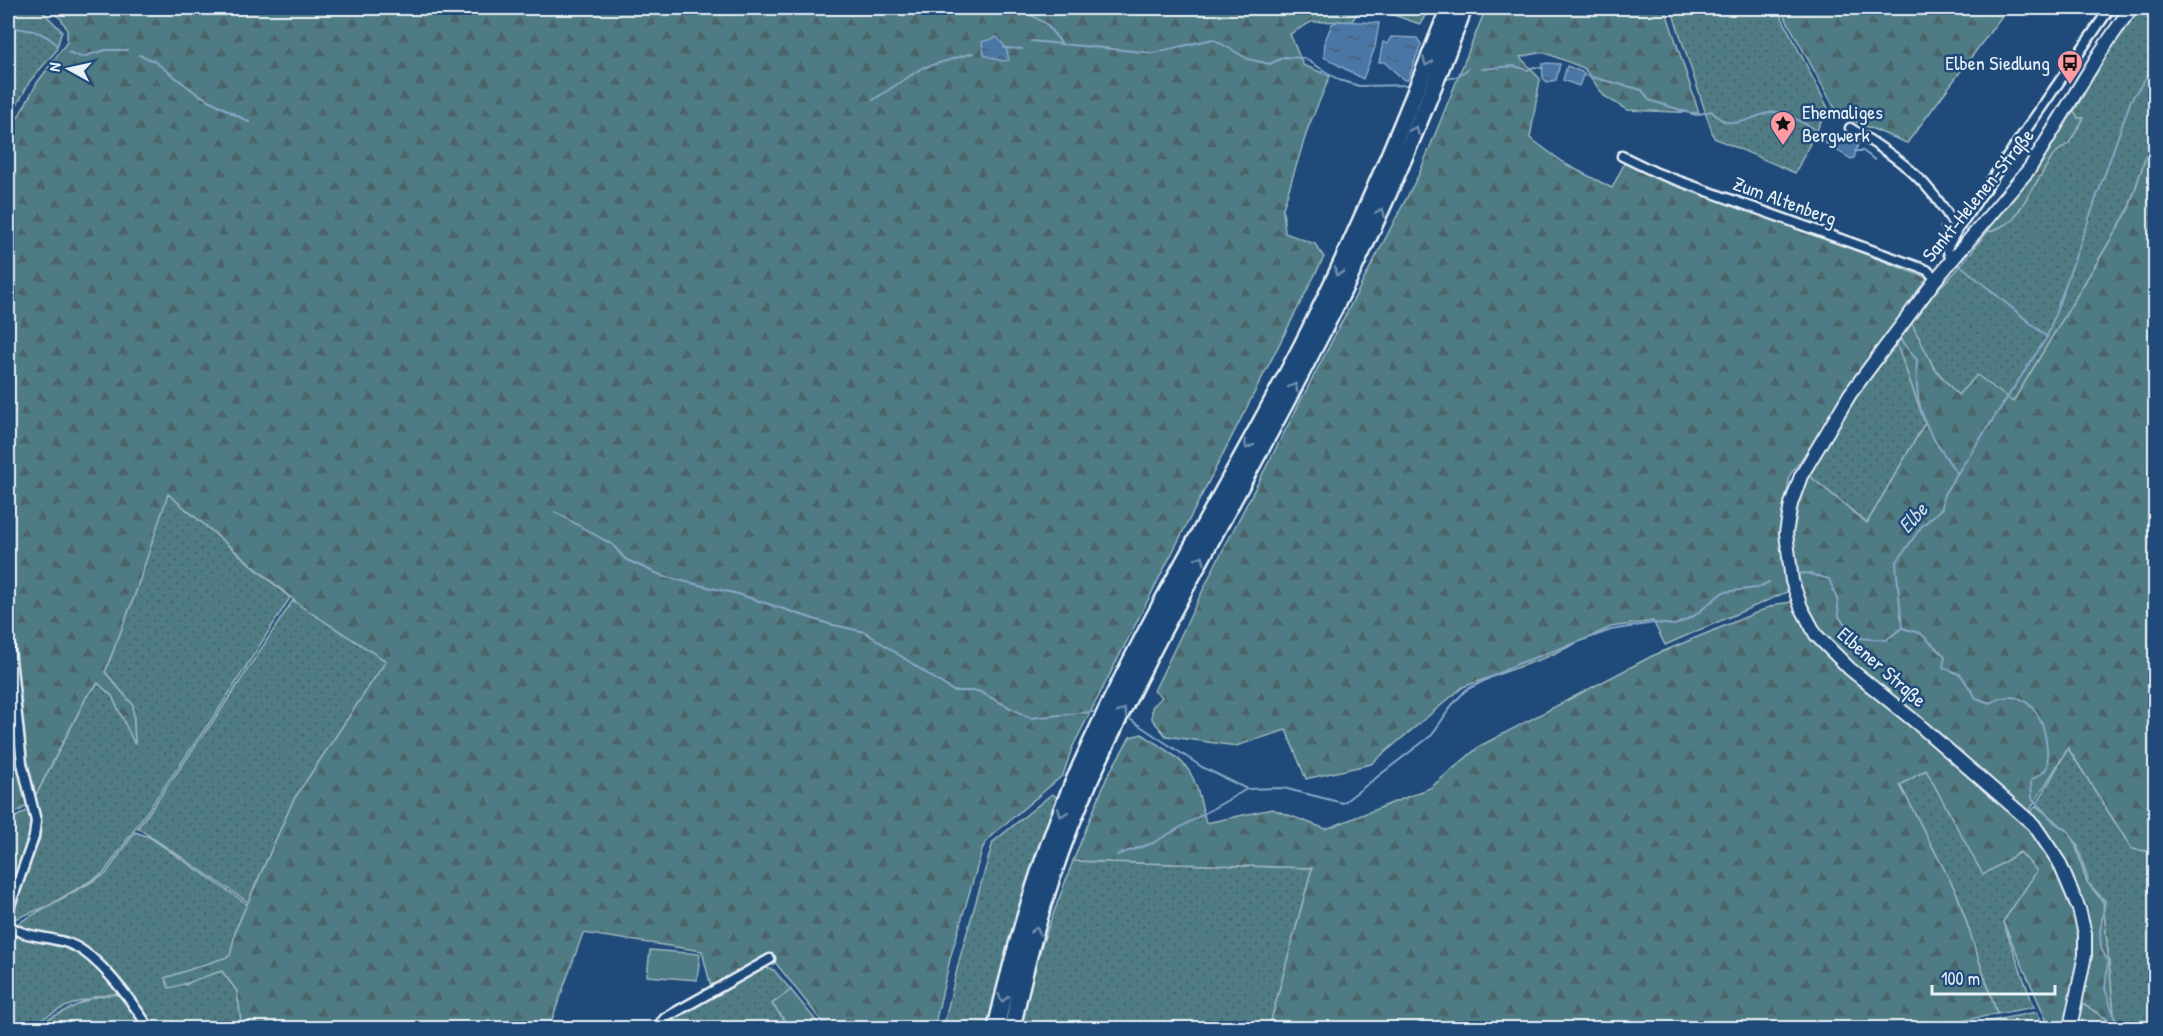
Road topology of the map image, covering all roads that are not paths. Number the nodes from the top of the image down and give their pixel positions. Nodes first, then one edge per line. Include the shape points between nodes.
1 (1449, 8) edge
2 (1464, 8) edge
3 (2110, 8) edge
4 (2131, 8) edge
5 (1850, 128) dead end
6 (1622, 156) dead end
7 (1386, 182) junction
8 (1957, 230) junction
9 (1951, 261) junction
10 (1936, 279) junction
11 (1910, 313) joint
12 (8, 631) edge
13 (1090, 761) junction
14 (8, 911) edge
15 (8, 925) edge
16 (770, 959) dead end
17 (149, 1029) edge
18 (656, 1029) edge
19 (996, 1029) edge
20 (1012, 1029) edge
21 (2070, 1029) edge

1 -> 7 highway
7 -> 2 highway
3 - 8 street
4 - 9 street, Sankt-Helenen-Straße via 2030,168
5 - 8 street via 1888,152 1929,186
6 - 10 street, Zum Altenberg via 1657,173 1927,270
7 - 13 highway
8 - 9 street via 1947,248
9 - 10 street, Sankt-Helenen-Straße
10 - 11 street, Sankt-Helenen-Straße
11 - 21 street, Elbener Straße via 1850,394 1801,476 1786,533 1792,581 1807,620 1834,656 2014,807 2047,842 2079,909 2085,933 2085,955
12 - 14 street via 22,763 36,821
13 -> 19 highway via 1027,912
20 -> 13 highway via 1024,971
15 - 17 street via 16,932 70,944 83,951 134,1004
16 - 18 street via 665,1018

